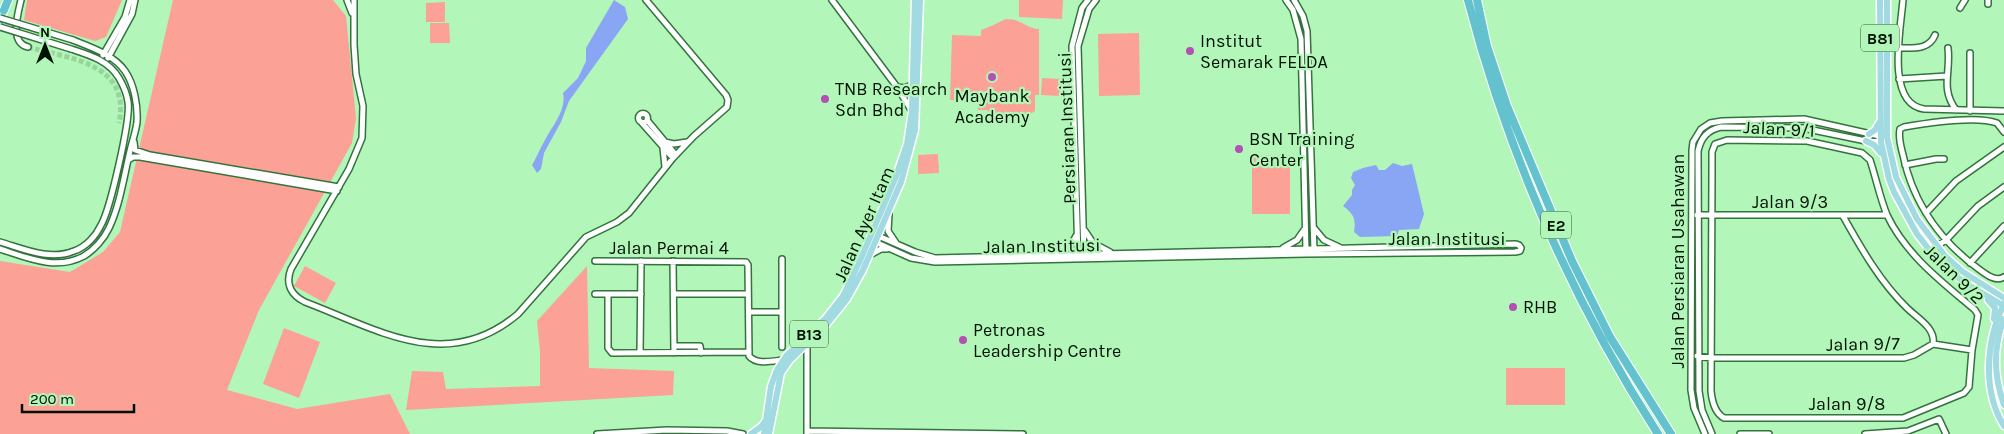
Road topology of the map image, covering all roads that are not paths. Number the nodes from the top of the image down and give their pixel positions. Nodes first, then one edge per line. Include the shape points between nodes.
1 (7, 0) edge
2 (21, 0) edge
3 (130, 0) edge
4 (135, 0) edge
5 (347, 0) edge
6 (354, 0) edge
7 (646, 0) edge
8 (832, 0) edge
9 (914, 0) edge
10 (920, 0) edge
11 (1088, 0) edge
12 (1096, 0) edge
13 (1286, 0) edge
14 (1294, 0) edge
15 (1468, 0) edge
16 (1477, 0) edge
17 (1880, 0) edge
18 (1887, 0) edge
19 (1903, 0) edge
20 (1965, 0) edge
21 (1960, 8) dead end
22 (4, 10) joint
23 (0, 18) edge
24 (353, 18) junction
25 (0, 26) edge
26 (1935, 35) dead end
27 (112, 46) junction
28 (28, 47) tunnel mouth
29 (1899, 48) junction
30 (1948, 48) dead end
31 (94, 49) junction
32 (1970, 53) dead end
33 (106, 55) junction
34 (102, 61) junction
35 (117, 63) junction
36 (1887, 74) junction
37 (1947, 76) junction
38 (1899, 77) junction
39 (912, 85) junction
40 (897, 87) junction
41 (1956, 110) junction
42 (912, 111) junction
43 (1970, 111) junction
44 (2004, 111) edge
45 (1880, 117) junction
46 (644, 121) dead end
47 (2004, 132) edge
48 (1869, 134) junction
49 (133, 136) junction
50 (1884, 139) junction
51 (1866, 141) junction
52 (688, 142) junction
53 (664, 145) junction
54 (2004, 147) edge
55 (674, 156) junction
56 (1884, 159) junction
57 (1944, 159) dead end
58 (128, 160) junction
59 (1870, 160) joint
60 (1905, 165) junction
61 (665, 168) junction
62 (2004, 187) edge
63 (338, 189) junction
64 (892, 202) junction
65 (1926, 213) junction
66 (1692, 215) junction
67 (1698, 215) junction
68 (1711, 215) junction
69 (1887, 215) junction
70 (1843, 216) junction
71 (1313, 226) junction
72 (2004, 226) edge
73 (1084, 228) junction
74 (1305, 228) junction
75 (1077, 230) junction
76 (873, 237) junction
77 (1946, 240) junction
78 (0, 242) edge
79 (1934, 243) junction
80 (897, 244) junction
81 (890, 248) junction
82 (1342, 248) junction
83 (0, 249) edge
84 (1280, 250) junction
85 (1306, 251) junction
86 (1314, 251) junction
87 (1114, 253) junction
88 (1942, 253) junction
89 (869, 255) junction
90 (1046, 255) junction
91 (1078, 257) junction
92 (1084, 257) junction
93 (782, 259) dead end
94 (595, 261) dead end
95 (641, 261) junction
96 (673, 261) junction
97 (1970, 263) junction
98 (2002, 278) edge
99 (1984, 286) junction
100 (1979, 291) junction
101 (2004, 291) edge
102 (595, 294) dead end
103 (608, 294) junction
104 (641, 294) junction
105 (674, 294) junction
106 (748, 294) junction
107 (2004, 298) edge
108 (2004, 305) edge
109 (749, 312) junction
110 (782, 312) junction
111 (2004, 319) edge
112 (1993, 328) junction
113 (807, 344) junction
114 (1933, 344) junction
115 (674, 346) junction
116 (782, 347) dead end
117 (1972, 350) junction
118 (749, 352) junction
119 (640, 353) junction
120 (674, 353) junction
121 (701, 353) junction
122 (1691, 354) junction
123 (1699, 356) junction
124 (1711, 358) junction
125 (783, 360) junction
126 (771, 362) junction
127 (776, 370) junction
128 (1969, 387) joint
129 (2004, 405) edge
130 (767, 416) junction
131 (2004, 426) edge
132 (667, 432) edge
133 (807, 432) edge
134 (1909, 432) edge
135 (617, 433) edge
136 (883, 433) edge
137 (920, 433) edge
138 (947, 433) edge
139 (1896, 433) edge
140 (597, 434) edge
141 (743, 434) edge
142 (751, 434) edge
143 (764, 434) edge
144 (770, 434) edge
145 (1011, 434) edge
146 (1023, 434) edge
147 (1658, 434) edge
148 (1671, 434) edge
149 (1705, 434) edge
150 (1712, 434) edge
151 (1740, 434) edge
152 (1769, 434) edge
153 (1865, 434) edge
154 (1946, 434) edge

1 - 22 highway
2 - 28 street via 16,29 18,38
3 - 27 street
4 - 27 street via 132,14
5 - 24 street
6 - 24 street
7 - 52 street via 728,100 724,110
8 - 40 street
9 - 39 main road, Jalan Ayer Itam / B13
10 - 64 main road, Jalan Ayer Itam / B13 via 915,130
11 - 75 street, Persiaran Institusi via 1082,8 1072,46
12 - 73 street, Persiaran Institusi via 1089,9 1078,46
13 - 74 street via 1293,10 1301,39
14 - 71 street via 1307,31
15 - 147 highway, E2 via 1499,107 1528,184 1602,341
16 - 148 highway, E2 via 1487,46 1507,106 1572,262 1610,337
17 - 45 main road, B81
18 - 36 main road, B81
19 - 29 street
20 - 21 street
22 - 25 main road
23 - 31 street, bridge
24 - 63 street via 356,74 364,122 360,147
25 - 34 street, bridge
26 - 29 street via 1928,46
27 - 31 street
27 - 33 street
27 - 35 street
29 - 38 street
30 - 37 street via 1950,63
31 - 33 street
32 - 43 street
33 - 34 street
33 - 35 street
34 - 78 street via 116,72 123,85 128,119 102,224 92,239 66,254 45,254
35 - 49 street via 128,77 136,102
36 - 38 street
36 - 50 main road, B81
37 - 38 street
37 - 41 street via 1946,89
38 - 41 street via 1905,98 1918,108
39 - 40 street
39 - 42 main road, Jalan Ayer Itam / B13
40 - 42 street
41 - 43 street
42 - 76 main road, Jalan Ayer Itam / B13 via 907,144
43 - 44 street
45 - 48 main road via 1877,128
45 - 50 main road, B81
46 - 53 street
47 - 60 street via 1997,123 1986,120 1931,122 1900,129
48 - 50 street, Jalan Persiaran Usahawan
48 - 66 street, Jalan Persiaran Usahawan via 1804,119 1710,123 1701,129 1693,142
49 - 58 street
49 - 63 street via 134,148 138,152
50 - 51 street, Jalan Persiaran Usahawan
50 - 56 main road, B81
50 - 79 main road, B81 via 1902,192
51 - 56 main road via 1878,148
51 - 67 street, Jalan Persiaran Usahawan via 1803,128 1725,127 1713,130 1703,137 1698,151
52 - 53 street
52 - 55 street
53 - 55 street
53 - 61 street
54 - 65 street via 1961,177
55 - 61 street
56 - 100 main road, B81 via 1894,192 1917,234 1942,264
57 - 60 street
58 - 63 street via 140,157
58 - 83 street via 109,227 101,241 85,255 72,261 50,263
59 - 68 street, Jalan 9/1 via 1862,153 1806,141 1727,140 1715,144 1712,152
59 - 69 street, Jalan 9/2
60 - 65 street via 1914,192
61 - 63 street via 629,213 586,237 518,314 481,337 448,345 422,344 394,336 294,295 289,274
62 - 77 street via 1978,206
64 - 76 main road, Jalan Ayer Itam / B13
64 - 80 street via 887,226 890,237
65 - 77 street
66 - 67 street, Jalan 9/3
66 - 122 street, Jalan Persiaran Usahawan
67 - 68 street, Jalan 9/3
67 - 123 street, Jalan Persiaran Usahawan
68 - 70 street, Jalan 9/3
68 - 124 street
69 - 70 street, Jalan 9/3
69 - 117 street, Jalan 9/2 via 1923,266 1975,310 1978,315
70 - 114 street, Jalan 9/7 via 1869,262 1905,307 1930,329
71 - 82 street via 1324,240
71 - 86 street
72 - 97 street
73 - 87 street via 1093,243
73 - 92 street, Persiaran Institusi
74 - 84 street via 1297,240
74 - 85 street
75 - 90 street via 1073,243
75 - 91 street, Persiaran Institusi
76 - 80 street, Jalan Institusi
76 - 81 street, Jalan Institusi
76 - 89 main road, Jalan Ayer Itam / B13
76 - 125 main road, Jalan Ayer Itam / B13 via 843,296 825,319
77 - 79 street
77 - 88 street
77 - 97 street
79 - 88 main road, B81
80 - 90 street, Jalan Institusi via 935,258
81 - 89 street
81 - 91 street, Jalan Institusi via 911,258 934,262
82 - 86 street, Jalan Institusi
82 - 86 street, Jalan Institusi via 1516,244 1521,248 1515,252
84 - 85 street, Jalan Institusi
84 - 87 street, Jalan Institusi
85 - 86 street, Jalan Institusi
85 - 92 street, Jalan Institusi
87 - 92 street, Jalan Institusi
88 - 99 main road, B81 via 1953,265
89 - 113 main road, Jalan Ayer Itam / B13 via 847,298
90 - 91 street, Jalan Institusi
91 - 92 street, Jalan Institusi
93 - 110 street
94 - 95 street, Jalan Permai 4
95 - 96 street, Jalan Permai 4
95 - 104 street
96 - 105 street
96 - 106 street, Jalan Permai 4 via 746,262
97 - 98 street via 1995,278
99 - 101 main road
99 - 107 main road, B81
100 - 108 main road, B81
100 - 112 main road via 1994,306
102 - 103 street
103 - 104 street
103 - 119 street via 609,351
104 - 119 street
105 - 106 street
105 - 115 street
106 - 109 street, Jalan Permai 4
108 - 112 main road
109 - 110 street
109 - 118 street, Jalan Permai 4
110 - 116 street
111 - 129 main road via 1996,348 1996,368
112 - 131 main road via 1990,378 1995,405
113 - 133 street
113 - 144 main road, Jalan Ayer Itam / B13 via 780,373
114 - 117 street
114 - 124 street, Jalan 9/7 via 1904,358
115 - 120 street
115 - 121 street via 700,346
117 - 128 street, Jalan 9/2
118 - 121 street
118 - 126 street via 754,361
119 - 120 street
120 - 121 street
122 - 123 street, Jalan 9/7
122 - 149 street, Jalan Persiaran Usahawan via 1692,399
123 - 124 street, Jalan 9/7
123 - 150 street, Jalan Persiaran Usahawan via 1700,401
124 - 128 street, Jalan 9/8 via 1712,397 1718,414 1724,418 1903,418 1964,393
125 - 126 street
125 - 127 main road, Jalan Ayer Itam / B13
126 - 127 street
127 - 130 main road, Jalan Ayer Itam / B13
130 - 142 main road via 762,426
130 - 143 main road, Jalan Ayer Itam / B13
132 - 135 street
132 - 141 street via 728,431
133 - 136 street
134 - 139 street
134 - 154 street via 1939,419
135 - 140 street
136 - 137 street
137 - 138 street
138 - 145 street
139 - 153 street
145 - 146 street
151 - 152 street

